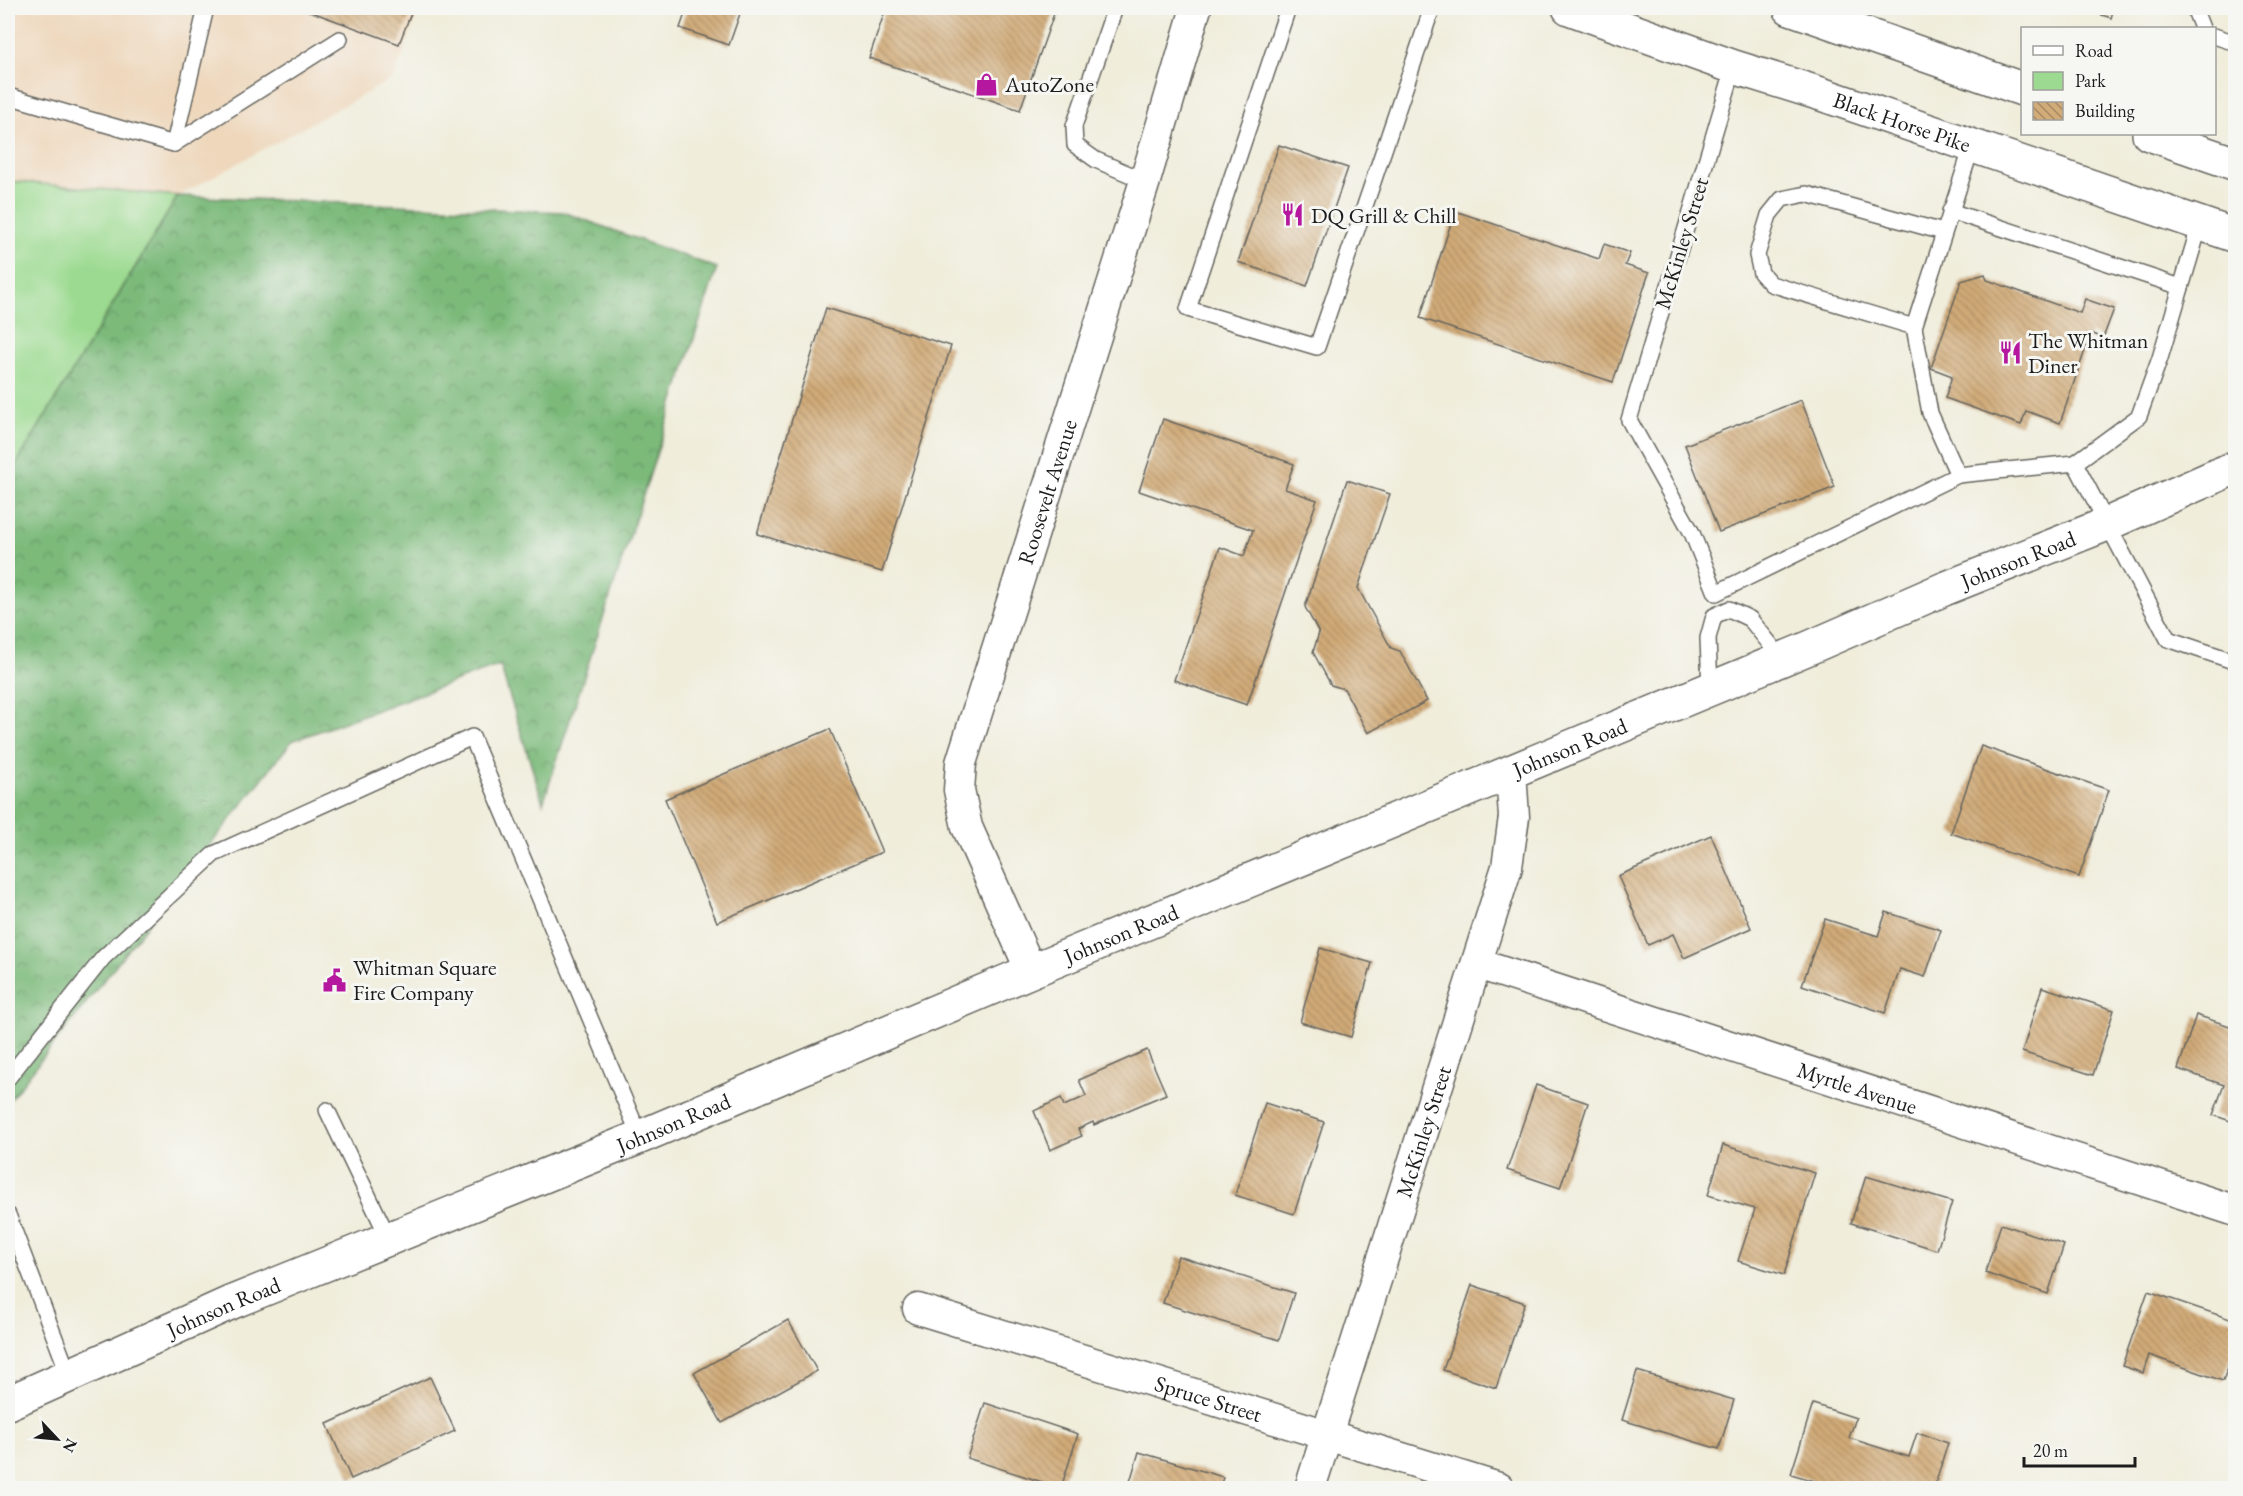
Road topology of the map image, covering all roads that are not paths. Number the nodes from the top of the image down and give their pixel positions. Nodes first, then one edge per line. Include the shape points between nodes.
1 (206, 8) edge
2 (1115, 8) edge
3 (1196, 8) edge
4 (1288, 8) edge
5 (1432, 8) edge
6 (1569, 8) edge
7 (1790, 8) edge
8 (2194, 8) edge
9 (2202, 27) edge
10 (2216, 37) edge
11 (340, 39) dead end
12 (2235, 43) edge
13 (1734, 67) junction
14 (2021, 89) edge
15 (8, 96) edge
16 (2152, 135) edge
17 (174, 144) junction
18 (1972, 146) junction
19 (2235, 164) edge
20 (1145, 181) junction
21 (1950, 211) junction
22 (2200, 224) junction
23 (1943, 232) junction
24 (2235, 236) edge
25 (2181, 287) junction
26 (1914, 327) junction
27 (2075, 463) junction
28 (2235, 467) edge
29 (1958, 475) junction
30 (2107, 524) junction
31 (1716, 593) junction
32 (1722, 612) junction
33 (1782, 659) junction
34 (2235, 662) edge
35 (1710, 689) junction
36 (1511, 771) junction
37 (1478, 964) junction
38 (1031, 971) junction
39 (8, 1078) edge
40 (327, 1110) dead end
41 (640, 1137) junction
42 (2235, 1211) edge
43 (8, 1215) edge
44 (389, 1239) junction
45 (918, 1309) dead end
46 (69, 1375) junction
47 (8, 1403) edge
48 (1327, 1434) junction
49 (1310, 1488) edge
50 (1499, 1488) edge

1 - 17 lane
2 - 20 lane via 1074,126 1076,145 1096,160
3 - 20 street, Roosevelt Avenue
4 - 5 lane via 1188,309 1317,347
6 - 13 main road, Black Horse Pike
7 - 14 main road
8 - 9 lane
10 - 12 lane
11 - 17 lane
13 - 18 main road, Black Horse Pike
13 - 31 lane, McKinley Street via 1629,420 1692,533
15 - 17 lane
16 - 19 main road
18 - 21 lane
18 - 22 main road, Black Horse Pike
20 - 38 street, Roosevelt Avenue via 961,763 959,790 967,827
21 - 23 lane
21 - 25 lane
22 - 24 main road, Black Horse Pike
22 - 25 lane
23 - 26 lane
23 - 26 lane via 1806,194 1782,199 1769,215 1758,255 1761,273 1771,284
25 - 27 lane via 2139,416
26 - 29 lane via 1930,413
27 - 29 lane
27 - 30 lane
28 - 30 main road, Johnson Road
29 - 31 lane
30 - 33 main road, Johnson Road
30 - 34 lane via 2168,639
31 - 32 lane
32 - 33 lane via 1729,609 1750,619
32 - 35 lane via 1714,616 1708,638
33 - 35 main road, Johnson Road
35 - 36 main road, Johnson Road
36 - 37 street, McKinley Street via 1514,817 1508,867
36 - 38 main road, Johnson Road
37 - 42 street, Myrtle Avenue
37 - 48 street, McKinley Street
38 - 41 main road, Johnson Road
39 - 41 lane via 103,958 214,854 472,737
40 - 44 lane
41 - 44 main road, Johnson Road
43 - 46 lane
44 - 46 main road, Johnson Road via 230,1303
45 - 48 street, Spruce Street
46 - 47 main road, Johnson Road
48 - 49 street, McKinley Street
48 - 50 street, Spruce Street

